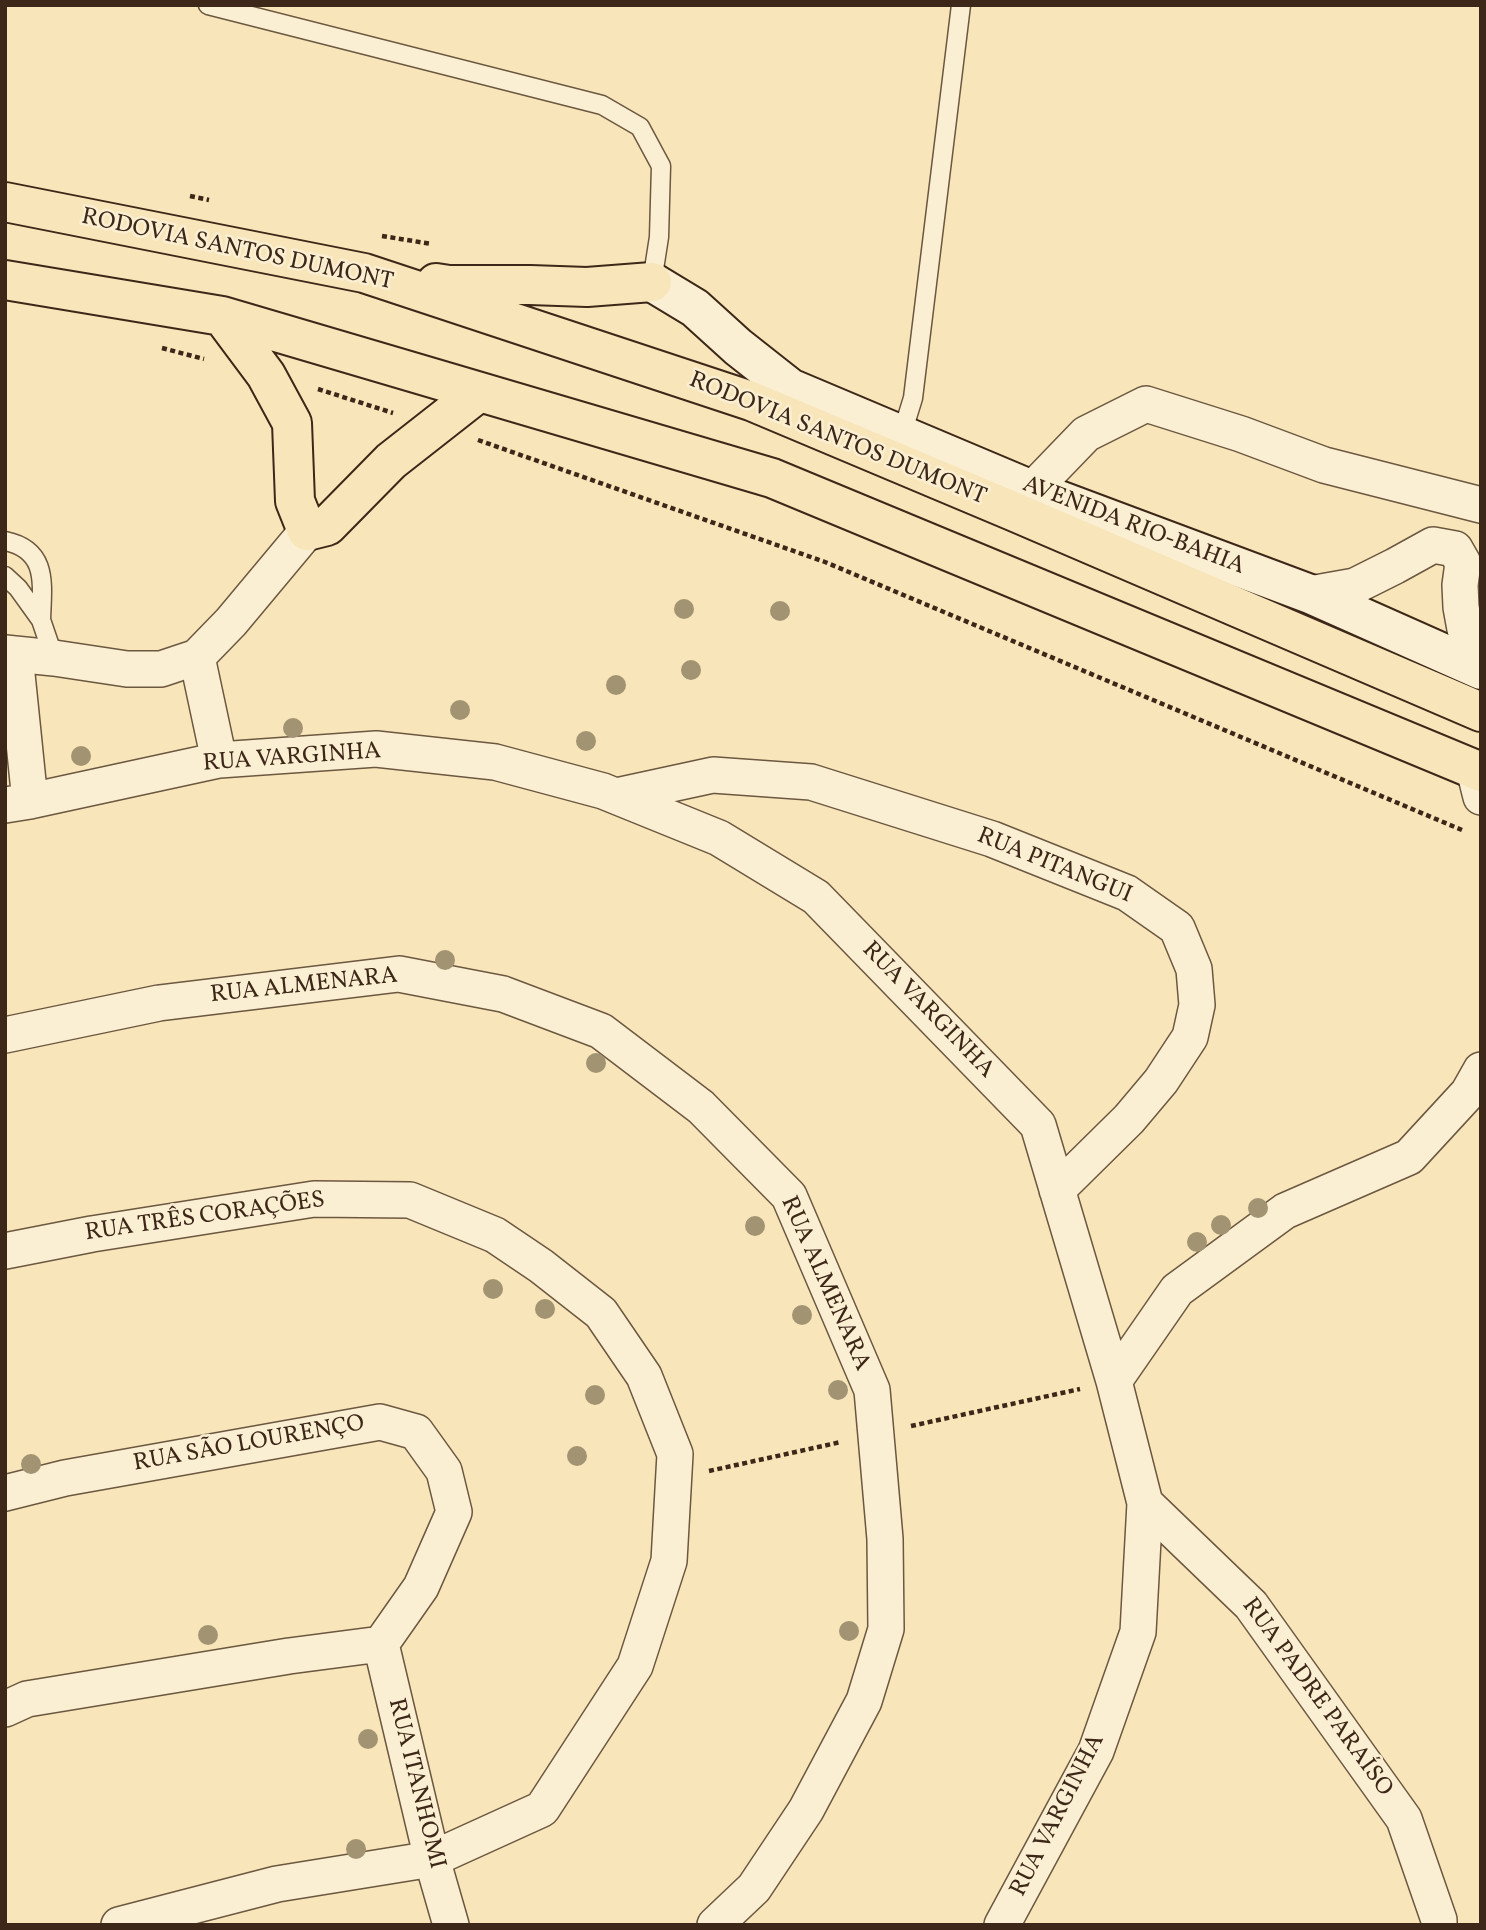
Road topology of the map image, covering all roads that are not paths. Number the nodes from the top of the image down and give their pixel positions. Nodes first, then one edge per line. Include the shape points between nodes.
1 (208, 5) edge
2 (961, 5) edge
3 (5, 202) edge
4 (364, 273) junction
5 (5, 280) edge
6 (652, 282) junction
7 (222, 316) junction
8 (479, 392) junction
9 (905, 450) junction
10 (1024, 501) junction
11 (1481, 505) edge
12 (1481, 525) edge
13 (307, 531) junction
14 (5, 541) edge
15 (1455, 549) junction
16 (5, 576) edge
17 (1310, 594) junction
18 (41, 620) junction
19 (10, 654) edge
20 (197, 657) junction
21 (54, 658) junction
22 (1480, 670) edge
23 (1481, 712) edge
24 (219, 761) junction
25 (1478, 779) edge
26 (616, 796) junction
27 (18, 803) edge
28 (5, 1035) edge
29 (1481, 1070) edge
30 (1057, 1190) junction
31 (5, 1251) edge
32 (1114, 1381) junction
33 (5, 1493) edge
34 (1144, 1503) junction
35 (381, 1644) junction
36 (5, 1709) edge
37 (432, 1859) junction
38 (119, 1925) edge
39 (451, 1925) edge
40 (715, 1925) edge
41 (1002, 1925) edge
42 (1439, 1925) edge

1 - 6 lane via 602,105 640,127 661,166
2 - 9 lane
3 - 4 highway, RODOVIA SANTOS DUMONT
4 - 6 highway via 449,285 587,287
4 - 9 highway, RODOVIA SANTOS DUMONT
5 - 7 highway
6 - 9 street via 695,308 790,388
7 - 8 highway
7 - 13 highway via 266,375 292,423 295,501
8 - 13 highway via 391,461 327,526
8 - 25 highway via 772,478
9 - 10 highway, RODOVIA SANTOS DUMONT
10 - 11 street via 1086,434 1146,404 1324,464
10 - 17 street, AVENIDA RIO-BAHIA
10 - 23 highway, RODOVIA SANTOS DUMONT
12 - 15 street
13 - 20 street
14 - 18 lane via 26,548 35,557 43,583
15 - 17 street via 1433,545 1355,586
15 - 22 street via 1463,563 1460,585 1465,629
16 - 18 lane
17 - 22 street, AVENIDA RIO-BAHIA
18 - 21 lane
19 - 21 street
19 - 27 street
20 - 21 street via 161,669
20 - 24 street
24 - 26 street, RUA VARGINHA via 376,749 495,762
24 - 27 street, RUA VARGINHA
26 - 30 street, RUA VARGINHA via 719,838 816,897 1038,1125
26 - 30 street, RUA PITANGUI via 713,775 810,782 992,839 1126,892 1177,928 1194,969 1197,1005 1190,1037 1129,1119
28 - 40 street, RUA ALMENARA via 159,1003 399,974 503,994 601,1031 701,1107 789,1196 872,1390 885,1539 886,1629 864,1701 806,1810 754,1888
29 - 32 street via 1468,1093 1409,1157 1285,1211 1177,1290
30 - 32 street, RUA VARGINHA
31 - 37 street, RUA TRÊS CORAÇÕES via 314,1199 410,1200 495,1236 601,1312 644,1376 675,1454 669,1561 635,1666 542,1809
32 - 34 street, RUA VARGINHA
33 - 35 street, RUA SÃO LOURENÇO via 65,1478 380,1422 416,1432 444,1471 454,1512 421,1587
34 - 41 street, RUA VARGINHA via 1139,1632 1096,1751
34 - 42 street, RUA PADRE PARAÍSO via 1251,1605 1404,1819
35 - 36 street via 27,1699
35 - 37 street, RUA ITANHOMI
37 - 38 street, RUA TRÊS CORAÇÕES via 277,1884
37 - 39 street, RUA ITANHOMI

